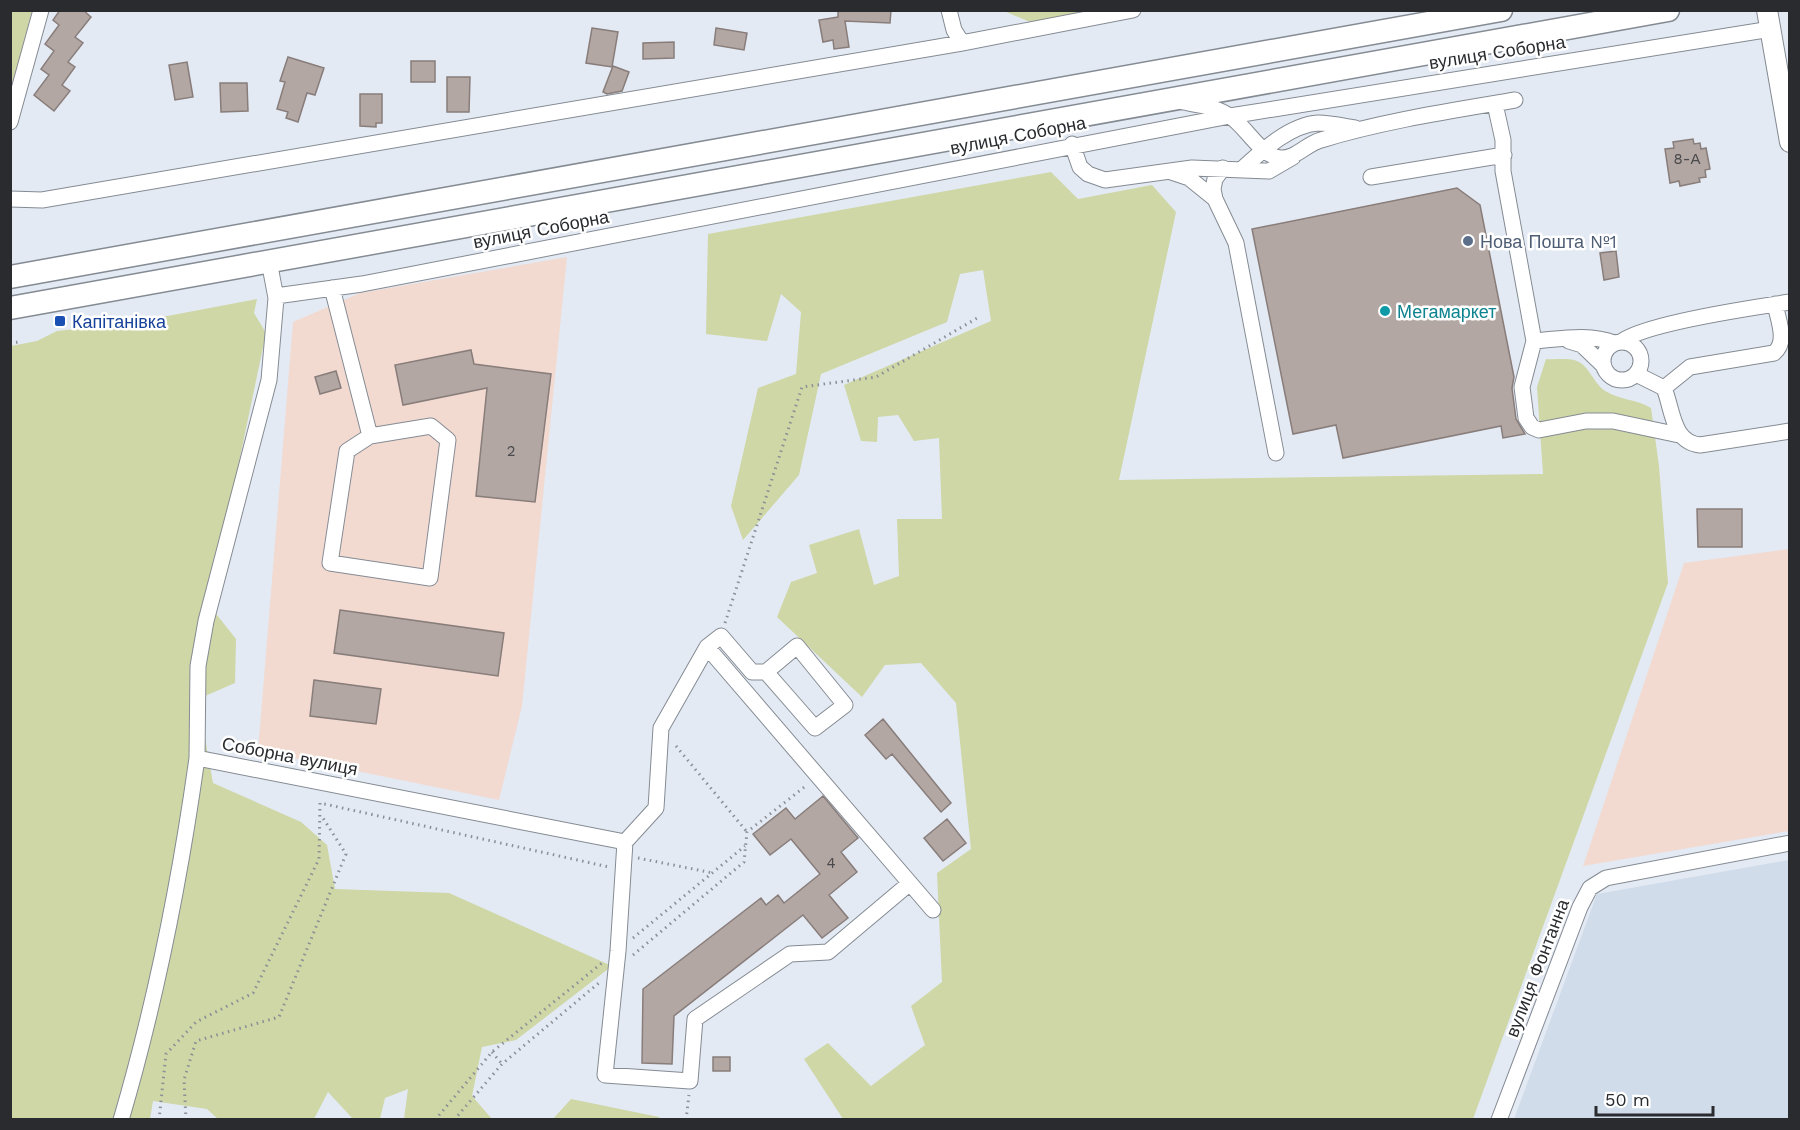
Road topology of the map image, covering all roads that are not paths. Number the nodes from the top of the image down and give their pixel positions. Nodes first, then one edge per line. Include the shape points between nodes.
1 (41, 10) edge
2 (950, 10) edge
3 (1133, 10) edge
4 (1501, 10) edge
5 (1668, 10) edge
6 (1769, 20) edge
7 (962, 43) junction
8 (1172, 99) junction
9 (1515, 100) dead end
10 (1495, 104) junction
11 (1230, 116) junction
12 (10, 122) edge
13 (1361, 128) junction
14 (1790, 142) edge
15 (1072, 144) junction
16 (1264, 150) junction
17 (1503, 155) junction
18 (1294, 156) junction
19 (1223, 168) junction
20 (1243, 168) junction
21 (1168, 171) junction
22 (1371, 177) dead end
23 (10, 199) edge
24 (1215, 199) junction
25 (269, 261) junction
26 (10, 277) edge
27 (332, 288) junction
28 (276, 296) junction
29 (1782, 303) edge
30 (10, 308) edge
31 (1657, 327) junction
32 (1563, 339) junction
33 (1534, 341) junction
34 (1617, 343) junction
35 (1639, 351) junction
36 (1604, 366) junction
37 (1636, 374) junction
38 (1664, 388) junction
39 (1790, 430) edge
40 (1679, 435) junction
41 (370, 436) junction
42 (1276, 453) dead end
43 (706, 647) junction
44 (766, 672) junction
45 (197, 758) junction
46 (1790, 843) edge
47 (624, 856) junction
48 (910, 883) junction
49 (933, 910) dead end
50 (121, 1119) edge
51 (1499, 1119) edge

1 - 12 street
2 - 7 street via 954,30
3 - 7 street
4 - 26 highway
5 - 8 highway
6 - 11 street, вулиця Соборна
6 - 14 main road
7 - 23 street via 42,200
8 - 11 street
8 - 25 highway
9 - 10 street
10 - 13 street
10 - 17 street
11 - 15 street, вулиця Соборна
11 - 16 street
13 - 16 street via 1316,123
13 - 18 street via 1317,141
15 - 21 street via 1080,167 1105,180
15 - 27 street, вулиця Соборна
16 - 18 street via 1280,158
16 - 20 street
17 - 22 street
17 - 33 street
18 - 20 street via 1269,171
19 - 20 street
19 - 21 street
19 - 24 street via 1215,179
21 - 24 street via 1189,178
24 - 42 street via 1236,243
25 - 28 street, Соборна вулиця
25 - 30 highway
27 - 28 street, вулиця Соборна
27 - 41 street
28 - 45 street, Соборна вулиця via 269,380 206,621 198,666
29 - 31 street
29 - 38 street via 1782,342 1774,353 1690,367
31 - 34 street via 1629,334
31 - 35 street
32 - 33 street
32 - 34 street via 1604,339
32 - 36 street via 1582,345
33 - 40 street via 1522,387 1526,418 1532,426 1539,430 1586,421 1613,421
34 - 35 street via 1633,345
34 - 36 street via 1605,353
35 - 37 street via 1642,362
36 - 37 street via 1617,380
37 - 38 street
38 - 40 street
39 - 40 street via 1700,445 1689,444
41 - 41 street via 347,450 330,563 430,578 448,440 431,426
43 - 44 street via 721,636 752,672
43 - 47 street via 661,728 656,808
43 - 48 street
44 - 44 street via 815,728 845,705 797,646
45 - 47 street, Соборна вулиця
45 - 50 street via 181,870
46 - 51 street, вулиця Фонтанна via 1606,878 1590,888
47 - 48 street via 605,1075 690,1081 695,1019 790,954 828,952
48 - 49 street

